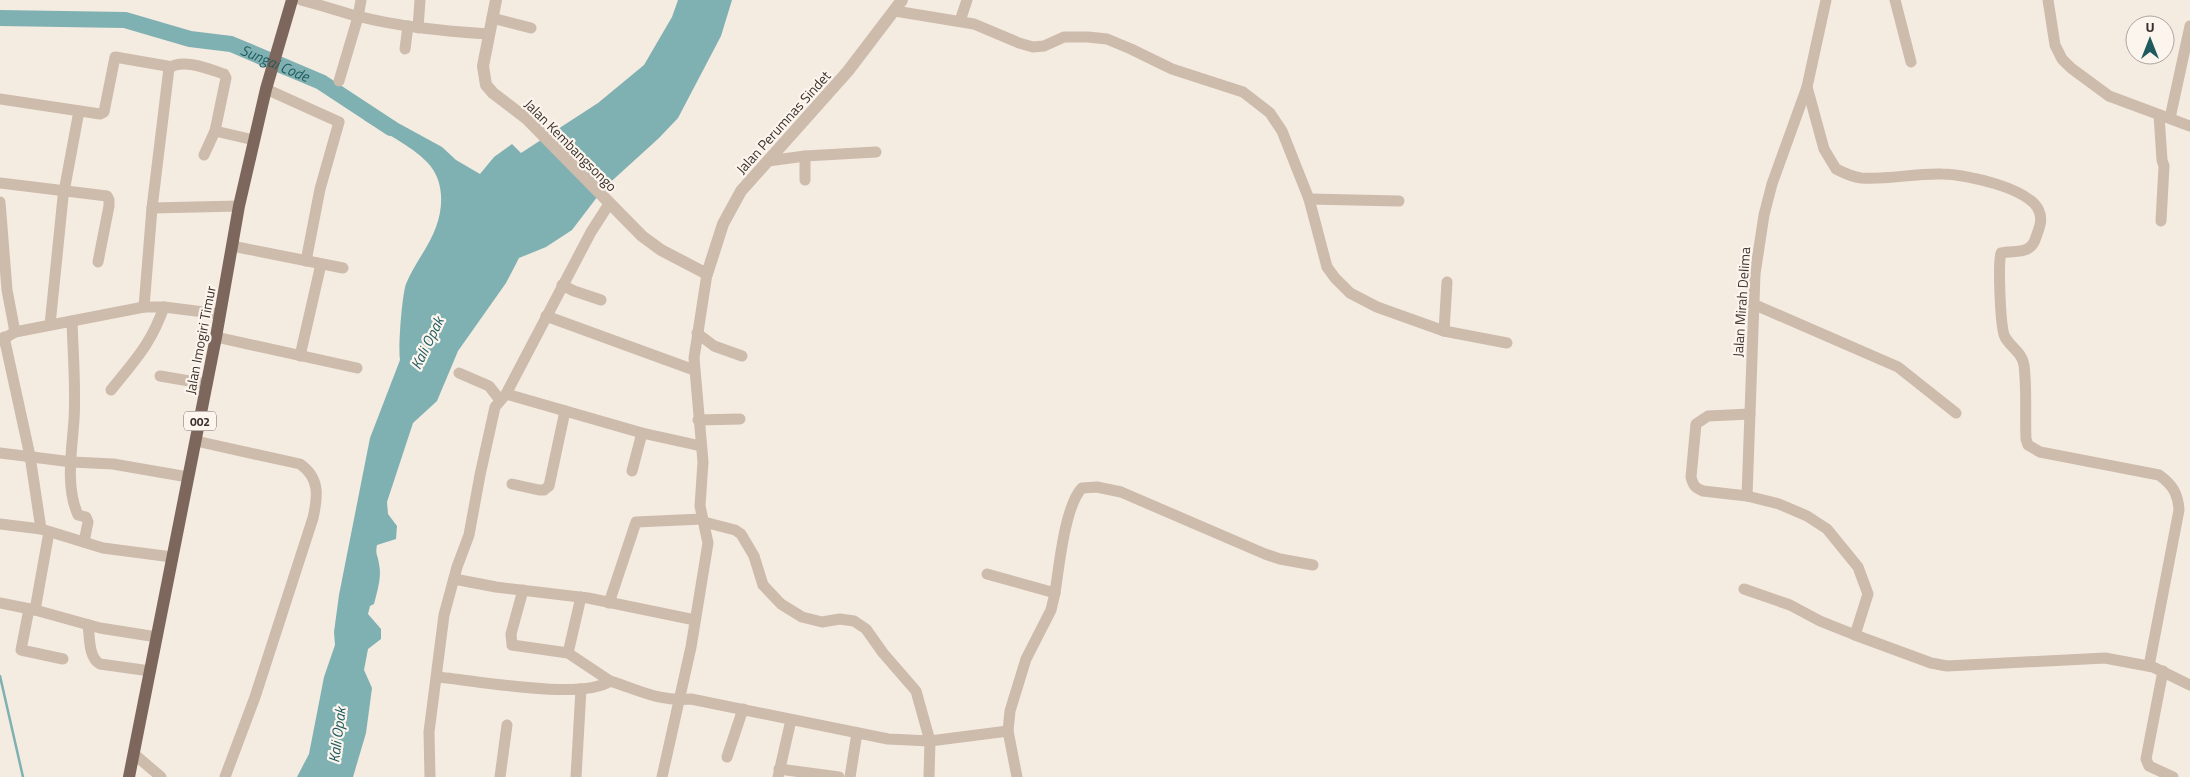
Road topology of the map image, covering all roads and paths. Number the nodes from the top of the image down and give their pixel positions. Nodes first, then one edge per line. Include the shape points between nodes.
1 (292, 0) edge
2 (301, 0) edge
3 (361, 0) edge
4 (420, 0) edge
5 (496, 0) edge
6 (967, 0) edge
7 (1826, 0) edge
8 (1895, 0) edge
9 (2048, 0) edge
10 (898, 5) edge
11 (358, 16) junction
12 (492, 18) junction
13 (960, 21) junction
14 (2190, 26) edge
15 (413, 27) junction
16 (531, 28) dead end
17 (488, 34) junction
18 (405, 49) dead end
19 (1911, 62) dead end
20 (169, 68) junction
21 (339, 81) dead end
22 (1807, 87) junction
23 (266, 89) junction
24 (0, 99) edge
25 (79, 111) junction
26 (2164, 117) junction
27 (2190, 126) edge
28 (215, 131) junction
29 (254, 140) junction
30 (876, 152) dead end
31 (204, 155) dead end
32 (804, 156) junction
33 (768, 161) junction
34 (805, 180) dead end
35 (0, 183) edge
36 (64, 190) junction
37 (1310, 199) junction
38 (1399, 201) dead end
39 (0, 202) edge
40 (609, 203) junction
41 (239, 206) junction
42 (152, 208) junction
43 (2161, 221) dead end
44 (2, 236) edge
45 (232, 246) junction
46 (306, 261) junction
47 (98, 262) dead end
48 (321, 264) junction
49 (343, 268) dead end
50 (706, 274) junction
51 (4, 279) edge
52 (1447, 282) dead end
53 (562, 285) junction
54 (601, 300) dead end
55 (1753, 304) junction
56 (144, 307) junction
57 (164, 307) junction
58 (220, 314) junction
59 (546, 316) junction
60 (72, 321) junction
61 (50, 325) junction
62 (1444, 331) junction
63 (697, 333) junction
64 (6, 337) edge
65 (216, 337) junction
66 (1506, 343) dead end
67 (300, 356) junction
68 (742, 356) dead end
69 (357, 368) dead end
70 (694, 370) junction
71 (459, 373) dead end
72 (160, 376) dead end
73 (207, 384) junction
74 (111, 390) dead end
75 (503, 397) junction
76 (566, 411) junction
77 (1956, 413) dead end
78 (1750, 414) junction
79 (740, 419) dead end
80 (698, 420) junction
81 (642, 433) junction
82 (196, 441) junction
83 (701, 446) junction
84 (0, 453) edge
85 (30, 456) junction
86 (72, 462) junction
87 (632, 471) dead end
88 (188, 477) junction
89 (512, 484) dead end
90 (1747, 496) junction
91 (703, 520) junction
92 (0, 524) edge
93 (45, 530) junction
94 (84, 542) junction
95 (172, 557) junction
96 (1314, 565) dead end
97 (987, 574) dead end
98 (454, 579) junction
99 (1744, 589) dead end
100 (524, 590) junction
101 (1055, 593) junction
102 (581, 597) junction
103 (0, 603) edge
104 (608, 603) junction
105 (32, 609) junction
106 (695, 620) junction
107 (88, 625) junction
108 (1855, 635) junction
109 (157, 637) junction
110 (568, 653) junction
111 (63, 659) dead end
112 (2149, 666) junction
113 (150, 671) junction
114 (2163, 671) junction
115 (437, 677) junction
116 (610, 681) junction
117 (2190, 685) edge
118 (581, 689) junction
119 (680, 700) junction
120 (743, 709) junction
121 (791, 720) junction
122 (507, 725) dead end
123 (1008, 730) junction
124 (858, 733) junction
125 (930, 741) junction
126 (134, 754) junction
127 (727, 757) dead end
128 (778, 773) edge
129 (129, 777) edge
130 (161, 777) edge
131 (225, 777) edge
132 (430, 777) edge
133 (500, 777) edge
134 (576, 777) edge
135 (662, 777) edge
136 (839, 777) edge
137 (850, 777) edge
138 (929, 777) edge
139 (1018, 777) edge
140 (2173, 777) edge

1 - 23 main road, Jalan Imogiri Timur / 002
2 - 11 street
3 - 11 street
4 - 15 street
5 - 12 street, Jalan Kembangsongo
6 - 13 street
7 - 22 street, Jalan Mirah Delima
8 - 19 street
9 - 26 street via 2055,45 2062,59 2109,96
10 - 13 street
10 - 33 street, Jalan Perumnas Sindet via 848,71
11 - 15 street
11 - 21 street
12 - 16 street
12 - 17 street, Jalan Kembangsongo
13 - 37 street via 1033,47 1064,37 1107,39 1172,70 1242,92 1277,122
14 - 26 street
15 - 17 street
15 - 18 street
17 - 40 street, Jalan Kembangsongo via 482,66 486,85 527,119
20 - 25 street via 115,57 104,112
20 - 28 street via 178,63 226,75
20 - 42 street
22 - 55 street, Jalan Mirah Delima via 1764,215 1754,274
22 - 112 street via 1824,148 1836,169 1861,178 1923,174 1962,176 2014,192 2037,206 2041,219 2034,244 2024,251 2002,253 2000,264 2003,332 2019,353 2024,366 2028,445 2040,452 2159,475 2175,490 2178,500 2179,510
23 - 29 main road, Jalan Imogiri Timur / 002
23 - 46 street via 339,122 320,189
24 - 25 street
25 - 36 street
26 - 27 street
26 - 43 street
28 - 29 street
28 - 31 street
29 - 41 main road, Jalan Imogiri Timur / 002
30 - 32 street
32 - 33 street
32 - 34 street
33 - 50 street, Jalan Perumnas Sindet via 735,200
35 - 36 street
36 - 47 street via 107,196 109,200
36 - 61 street
37 - 38 street
37 - 62 street via 1327,267 1345,288 1377,307
39 - 44 street
40 - 50 street, Jalan Kembangsongo via 651,243
40 - 53 street
41 - 42 street
41 - 45 main road, Jalan Imogiri Timur / 002
42 - 56 street
44 - 51 street
45 - 46 street
45 - 58 main road, Jalan Imogiri Timur / 002
46 - 48 street
48 - 49 street
48 - 67 street
50 - 63 street
51 - 64 street
52 - 62 street
53 - 54 street
53 - 59 street
55 - 77 street via 1898,367
55 - 78 street, Jalan Mirah Delima
56 - 57 street
56 - 60 street
57 - 58 street
57 - 74 street via 147,346
58 - 65 main road, Jalan Imogiri Timur / 002
59 - 70 street
59 - 75 street
60 - 61 street
60 - 86 street
61 - 64 street
62 - 66 street
63 - 68 street via 714,346
63 - 70 street
64 - 85 street
65 - 67 street
65 - 73 main road, Jalan Imogiri Timur / 002
67 - 69 street
70 - 80 street
71 - 75 street via 489,386
72 - 73 street
73 - 82 main road, Jalan Imogiri Timur / 002
75 - 76 street
75 - 98 street via 495,407 469,535
76 - 81 street
76 - 89 street via 549,486 540,490
78 - 90 street, Jalan Mirah Delima
78 - 90 street via 1708,416 1696,424 1691,477 1697,489
79 - 80 street
80 - 83 street
81 - 83 street
81 - 87 street
82 - 88 main road, Jalan Imogiri Timur / 002
82 - 131 street via 300,464 313,475 317,492 313,518 255,697
83 - 91 street via 700,506
84 - 85 street
85 - 86 street
85 - 93 street
86 - 88 street via 113,464
86 - 94 street via 75,508 78,515 86,517 88,522
88 - 95 main road, Jalan Imogiri Timur / 002
90 - 108 street via 1779,504 1807,516 1827,529 1858,567 1868,594
91 - 104 street via 636,522
91 - 106 street via 708,543
91 - 125 street via 741,534 754,556 762,585 781,604 802,617 822,622 854,621 866,629 916,690
92 - 93 street
93 - 94 street
93 - 105 street
94 - 95 street via 103,548
95 - 109 main road, Jalan Imogiri Timur / 002
96 - 101 street via 1265,554 1121,492 1097,487 1082,488 1076,494 1066,531
97 - 101 street
98 - 100 street
98 - 115 street via 444,616
99 - 108 street via 1790,605
100 - 102 street
100 - 110 street via 510,634 512,645
101 - 123 street via 1051,610 1026,659 1010,711
102 - 104 street
102 - 110 street
103 - 105 street
104 - 106 street
105 - 107 street
105 - 111 street via 21,650
106 - 119 street
107 - 109 street
107 - 113 street via 96,662
108 - 112 street via 1947,666 2105,658
109 - 113 main road, Jalan Imogiri Timur / 002
110 - 116 street
112 - 114 street
113 - 126 main road, Jalan Imogiri Timur / 002
114 - 117 street
114 - 140 street via 2146,759 2149,766
115 - 118 street
115 - 132 street via 429,732
116 - 118 street
116 - 119 street via 653,697
118 - 134 street
119 - 120 street
119 - 135 street
120 - 121 street
120 - 127 street
121 - 124 street
121 - 128 street
122 - 133 street
123 - 125 street
123 - 139 street
124 - 125 street via 888,739
124 - 137 street
125 - 138 street
126 - 129 main road, Jalan Imogiri Timur / 002
126 - 130 street
128 - 136 street

